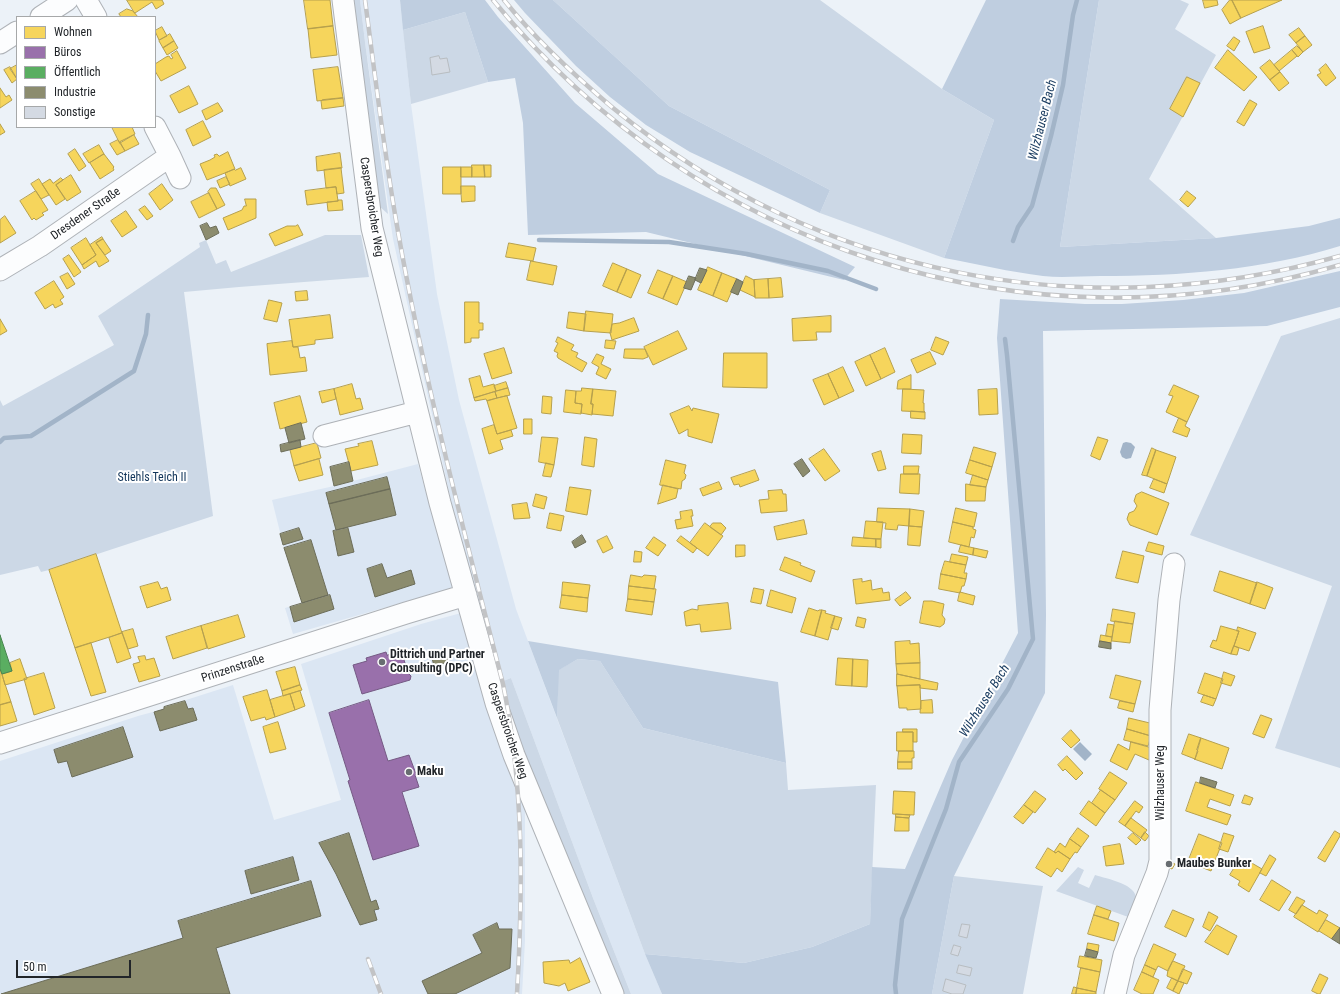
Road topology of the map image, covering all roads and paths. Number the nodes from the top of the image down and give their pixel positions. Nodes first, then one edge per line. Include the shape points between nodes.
1 (67, 0) edge
2 (86, 0) edge
3 (343, 0) edge
4 (43, 16) edge
5 (95, 16) edge
6 (16, 33) edge
7 (0, 43) edge
8 (156, 128) edge
9 (170, 156) junction
10 (180, 178) dead end
11 (0, 270) edge
12 (416, 412) junction
13 (324, 436) dead end
14 (1174, 564) dead end
15 (466, 595) junction
16 (0, 743) edge
17 (613, 994) edge
18 (1115, 994) edge

1 - 4 street
2 - 5 street
3 - 12 street, Caspersbroicher Weg via 372,228
6 - 7 street
8 - 9 street
9 - 10 street
9 - 11 street, Dresdener Straße via 40,246
12 - 13 street
12 - 15 street, Caspersbroicher Weg
14 - 18 street, Wilzhauser Weg via 1168,600 1160,710 1160,861 1124,955
15 - 16 street, Prinzenstraße
15 - 17 street, Caspersbroicher Weg via 496,703 514,755

